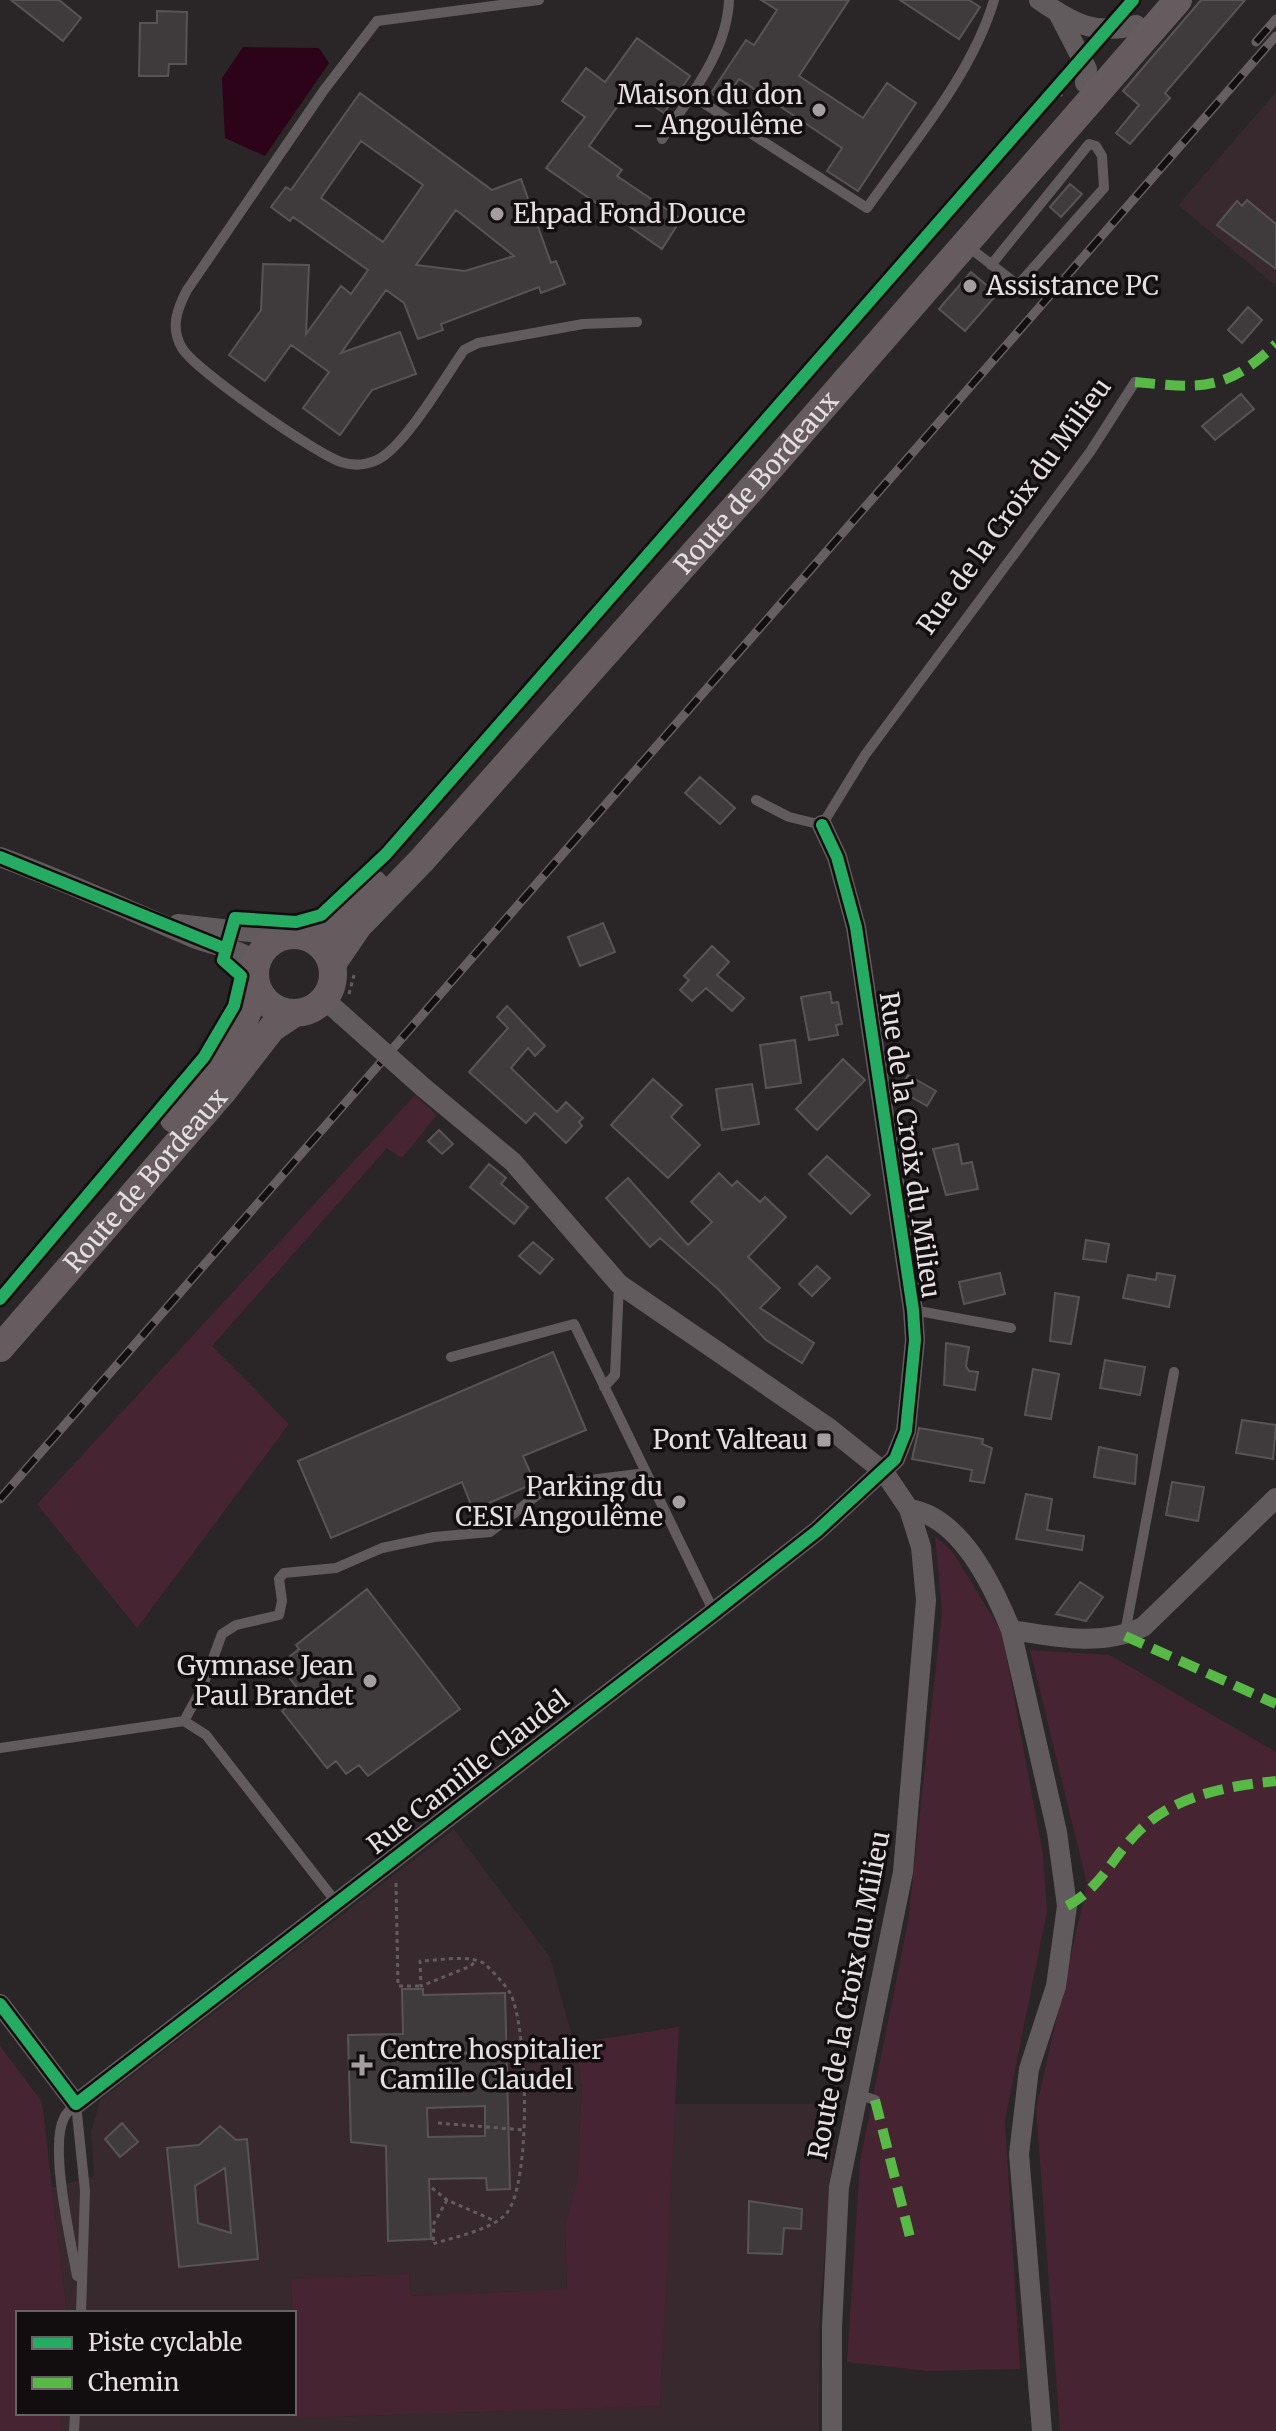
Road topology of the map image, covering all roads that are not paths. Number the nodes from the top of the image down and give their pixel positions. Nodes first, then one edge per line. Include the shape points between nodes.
1 (539, 0) edge
2 (729, 0) edge
3 (994, 0) edge
4 (1039, 0) edge
5 (1157, 0) edge
6 (1178, 0) edge
7 (1058, 13) junction
8 (1136, 25) junction
9 (1083, 70) junction
10 (691, 95) junction
11 (662, 139) dead end
12 (964, 244) junction
13 (991, 265) junction
14 (637, 322) dead end
15 (1135, 382) dead end
16 (756, 800) dead end
17 (822, 825) junction
18 (0, 857) edge
19 (165, 923) junction
20 (297, 937) junction
21 (332, 964) junction
22 (257, 976) junction
23 (333, 1007) junction
24 (293, 1014) junction
25 (619, 1284) junction
26 (913, 1310) junction
27 (0, 1321) edge
28 (1011, 1328) dead end
29 (0, 1348) edge
30 (451, 1357) dead end
31 (1174, 1372) dead end
32 (604, 1387) junction
33 (884, 1472) junction
34 (646, 1473) junction
35 (1276, 1498) edge
36 (909, 1509) junction
37 (714, 1612) junction
38 (1011, 1630) junction
39 (1125, 1636) junction
40 (184, 1721) junction
41 (0, 1748) edge
42 (336, 1902) junction
43 (0, 2004) edge
44 (76, 2104) junction
45 (80, 2293) junction
46 (81, 2311) edge
47 (832, 2431) edge
48 (1042, 2431) edge

1 - 14 lane via 377,21 187,290 175,331 190,358 219,381 327,456 360,465 388,454 464,350 583,324
2 - 10 lane via 720,41
3 - 10 lane via 970,59 867,208
4 - 7 street
5 - 8 main road, Route de Bordeaux
6 - 12 main road, Route de Bordeaux
7 - 8 street via 1111,32
7 - 9 street
8 - 9 main road, Route de Bordeaux
9 - 20 main road, Route de Bordeaux via 422,833 371,888
10 - 11 lane
12 - 13 lane
12 - 21 main road, Route de Bordeaux via 422,860 358,926
13 - 13 lane via 1018,285 1104,188 1102,156 1096,146 1089,144
15 - 17 lane, Rue de la Croix du Milieu via 1090,452 865,755
16 - 17 lane via 789,817
17 - 26 street, Rue de la Croix du Milieu via 837,857 856,927
18 - 19 street
19 - 20 street
19 - 22 street via 250,957
20 - 21 main road via 328,953
20 - 22 main road via 266,946
21 - 23 main road
22 - 24 main road via 271,1007
22 - 27 main road, Route de Bordeaux via 240,1030 210,1073
23 - 24 main road
23 - 25 street, bridge via 513,1162
24 - 29 main road, Route de Bordeaux via 272,1028
25 - 32 lane via 615,1375
25 - 33 street, Route de la Croix du Milieu via 829,1428
26 - 28 lane
26 - 33 street, Rue de la Croix du Milieu via 906,1431
30 - 32 lane via 574,1324
31 - 39 lane
32 - 34 lane
33 - 36 street, Route de la Croix du Milieu
33 - 37 street, Rue Camille Claudel
34 - 37 lane
34 - 40 lane via 550,1485 490,1532 434,1537 382,1548 336,1568 284,1573 279,1579 279,1615 236,1625 222,1634
35 - 39 street via 1143,1627
36 - 38 street via 926,1512 959,1537
36 - 47 street, Route de la Croix du Milieu via 921,1547 926,1600 918,1730 903,1872 866,2097 839,2187
37 - 42 street, Rue Camille Claudel
38 - 39 street via 1060,1638
38 - 48 street via 1057,1832 1067,1906 1056,1986 1029,2069 1019,2154
40 - 41 lane
40 - 42 lane via 206,1735
42 - 44 street, Rue Camille Claudel
43 - 44 street
44 - 45 lane via 85,2191
44 - 45 lane via 60,2129 62,2193
45 - 46 lane

